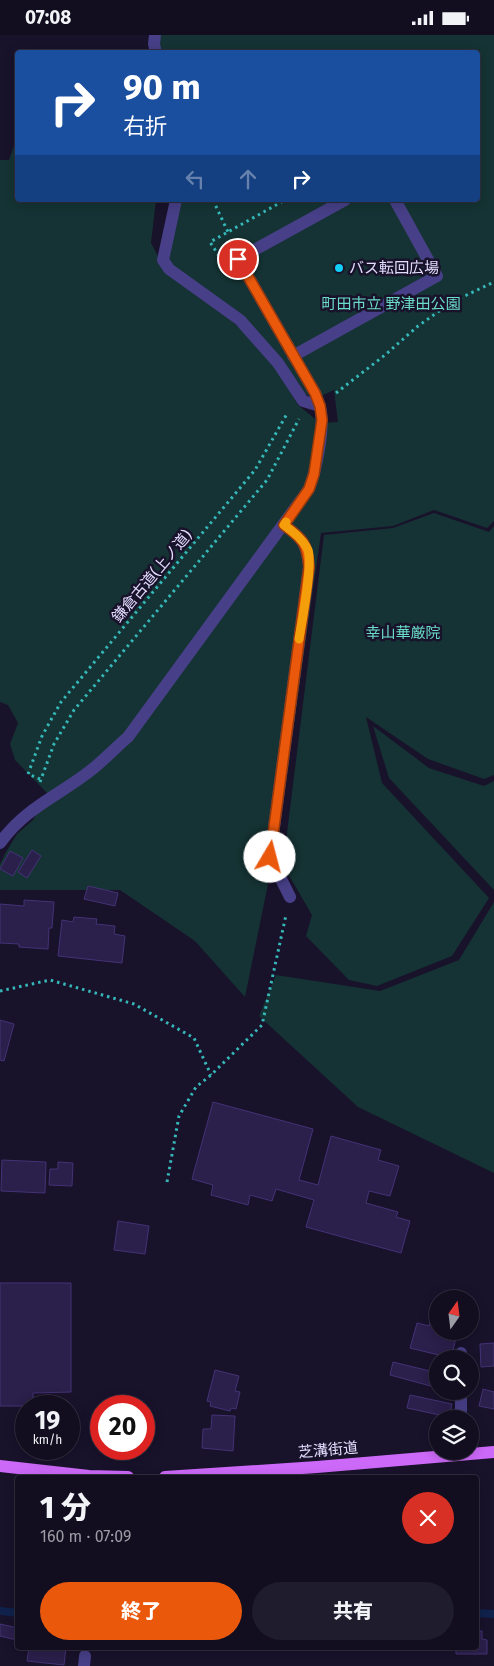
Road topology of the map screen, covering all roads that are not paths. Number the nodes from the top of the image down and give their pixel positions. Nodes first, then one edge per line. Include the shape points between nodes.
1 (155, 35) edge
2 (155, 50) edge
3 (176, 202) edge
4 (341, 202) edge
5 (396, 202) edge
6 (293, 356) junction
7 (320, 406) junction
8 (284, 525) junction
9 (0, 843) edge
10 (290, 897) road end
11 (479, 1452) edge
12 (494, 1452) edge
13 (429, 1456) edge
14 (0, 1466) edge
15 (73, 1475) edge
16 (196, 1475) edge

1 - 2 street
3 - 7 street via 163,259 169,269 240,321 278,363 302,399
4 - 6 street via 238,259
5 - 6 street via 437,276
6 - 7 street
7 - 8 street via 322,420 314,474 309,489
8 - 9 street via 128,737 90,771 25,814
8 - 10 street via 299,536 308,551 309,567 270,857
11 - 12 main road, 芝溝街道
13 - 16 main road, 芝溝街道
14 - 15 main road

